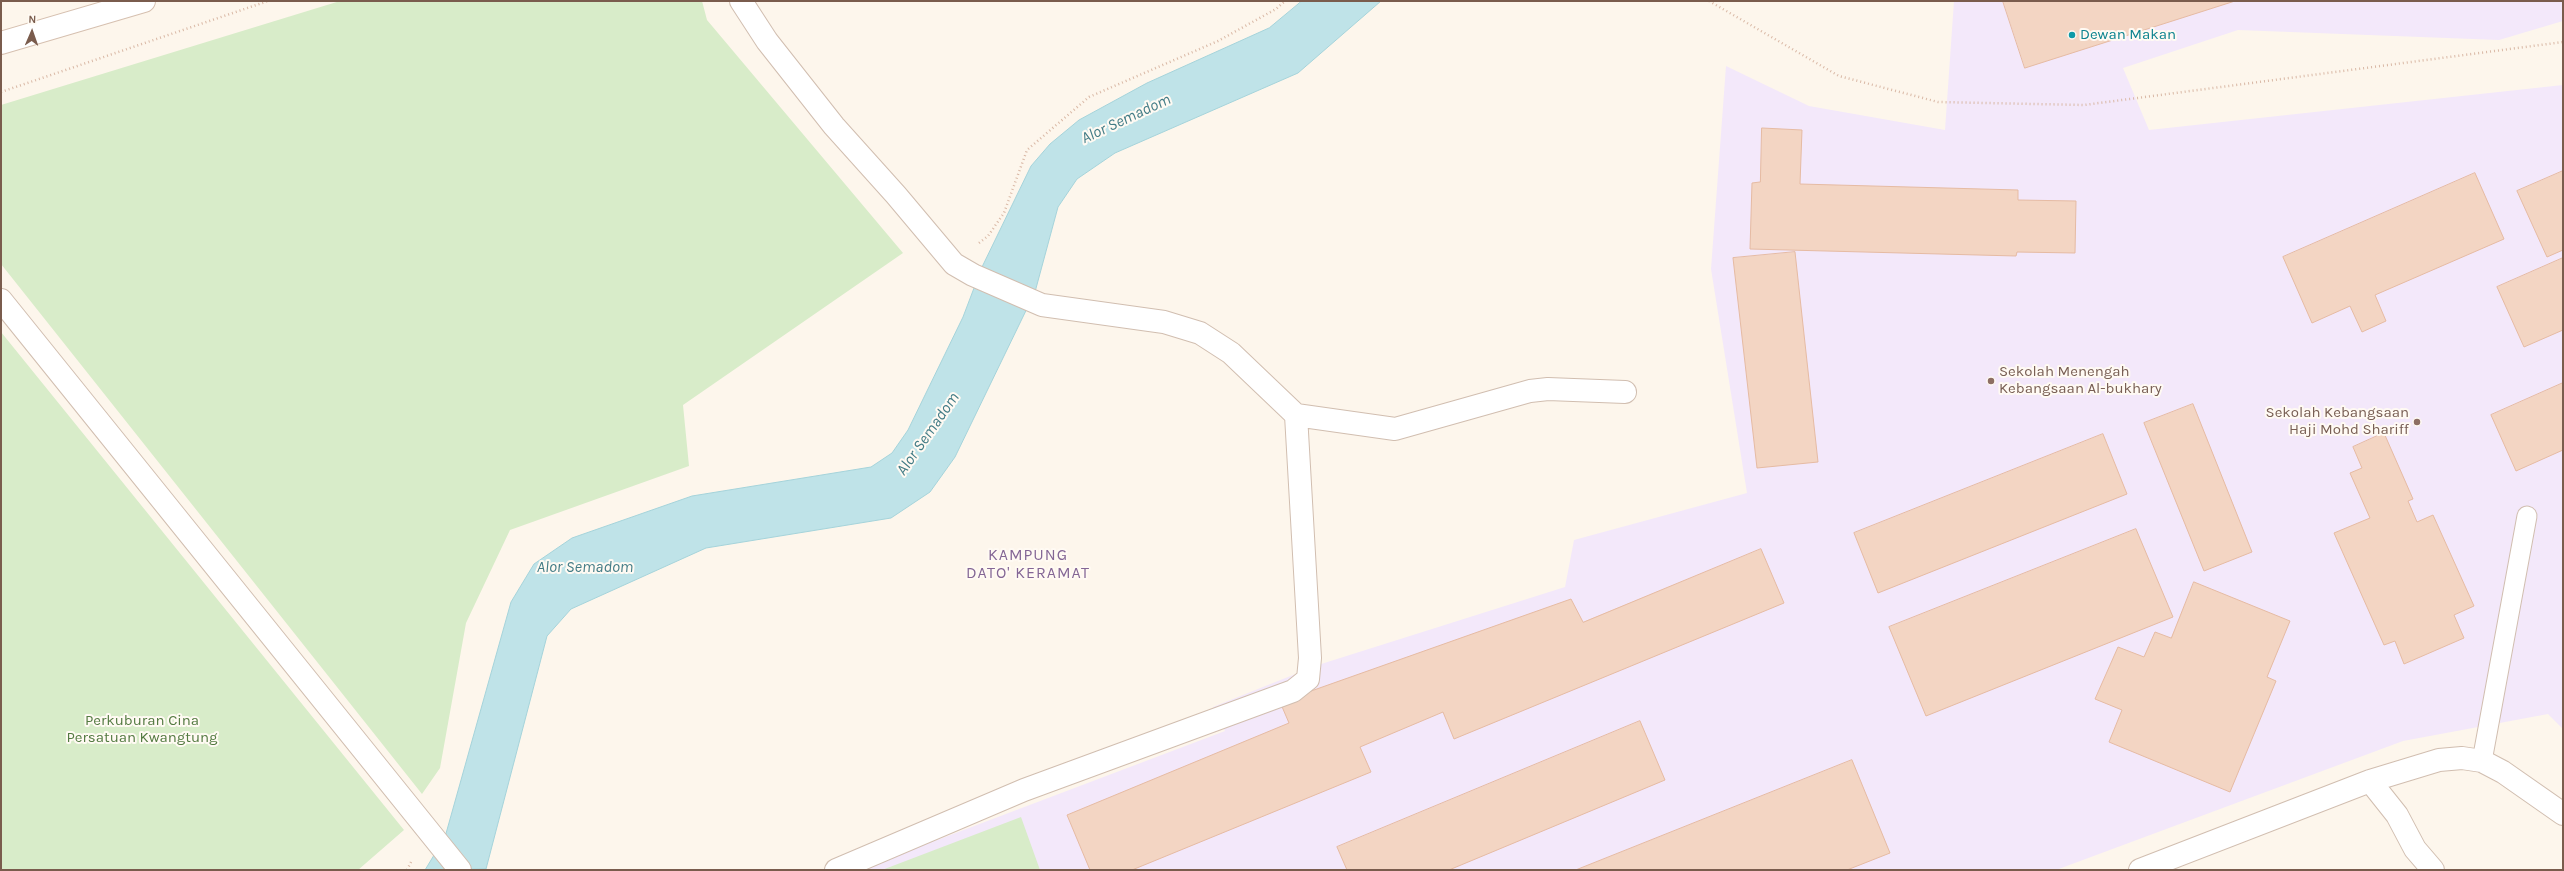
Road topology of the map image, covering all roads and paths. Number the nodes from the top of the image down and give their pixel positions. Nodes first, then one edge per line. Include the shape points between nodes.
1 (144, 1) edge
2 (268, 1) edge
3 (741, 1) edge
4 (1286, 1) edge
5 (1709, 1) edge
6 (2563, 42) edge
7 (1, 43) edge
8 (1, 92) edge
9 (988, 236) dead end
10 (1, 300) edge
11 (1625, 392) dead end
12 (1296, 415) junction
13 (2527, 516) dead end
14 (2482, 761) junction
15 (2370, 781) junction
16 (2563, 814) edge
17 (460, 870) edge
18 (836, 870) edge
19 (2140, 870) edge
20 (2433, 870) edge

1 - 7 street
2 - 8 path
3 - 12 street via 767,41 834,126 954,264 1042,305 1164,322 1200,333 1231,353
4 - 9 path via 1218,41 1089,97 1027,150 1004,213
5 - 6 path via 1839,76 1938,102 2084,105
10 - 17 street
11 - 12 street via 1548,389 1530,391 1395,430
12 - 18 street via 1310,658 1308,679 1293,691 1024,790
13 - 14 lane
14 - 15 street via 2462,758 2439,760
14 - 16 street via 2503,772
15 - 19 street
15 - 20 street via 2397,814 2415,849

